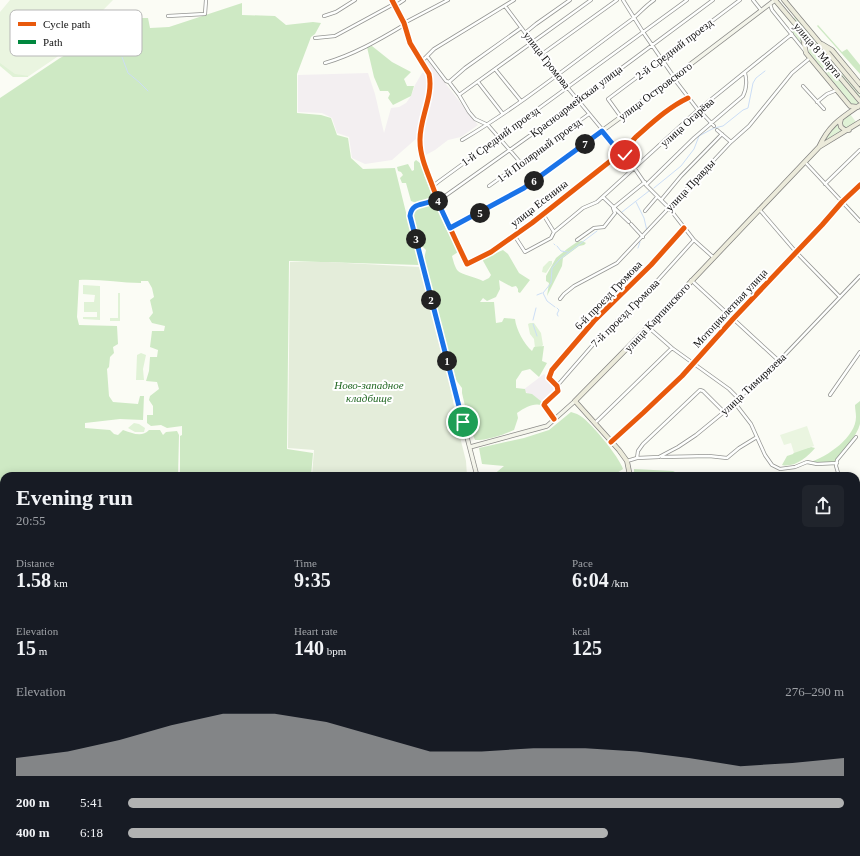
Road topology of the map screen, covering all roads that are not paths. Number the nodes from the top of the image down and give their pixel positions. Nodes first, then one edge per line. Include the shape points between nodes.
1 (206, 0) edge
2 (355, 0) edge
3 (392, 0) edge
4 (404, 0) edge
5 (448, 0) edge
6 (514, 0) edge
7 (570, 0) edge
8 (591, 0) edge
9 (617, 0) edge
10 (623, 0) edge
11 (654, 0) edge
12 (687, 0) edge
13 (713, 0) edge
14 (740, 0) edge
15 (753, 0) edge
16 (775, 0) edge
17 (784, 0) edge
18 (770, 4) junction
19 (395, 5) junction
20 (505, 6) junction
21 (761, 11) junction
22 (168, 16) dead end
23 (324, 16) dead end
24 (633, 18) junction
25 (404, 24) junction
26 (521, 28) junction
27 (801, 31) junction
28 (642, 32) junction
29 (525, 33) junction
30 (792, 34) junction
31 (315, 38) dead end
32 (532, 42) junction
33 (820, 43) junction
34 (651, 45) junction
35 (815, 46) junction
36 (542, 54) junction
37 (808, 55) junction
38 (428, 56) junction
39 (660, 59) junction
40 (421, 62) junction
41 (325, 63) dead end
42 (495, 68) junction
43 (745, 72) junction
44 (557, 74) junction
45 (674, 77) junction
46 (449, 82) junction
47 (478, 82) junction
48 (860, 84) edge
49 (804, 86) dead end
50 (568, 87) junction
51 (837, 90) junction
52 (860, 91) edge
53 (459, 95) junction
54 (688, 98) junction
55 (521, 100) junction
56 (578, 100) junction
57 (860, 101) edge
58 (817, 102) junction
59 (850, 106) junction
60 (859, 106) edge
61 (824, 109) dead end
62 (698, 110) junction
63 (850, 112) junction
64 (503, 114) junction
65 (588, 114) junction
66 (621, 117) junction
67 (842, 117) junction
68 (860, 122) edge
69 (711, 123) junction
70 (488, 125) junction
71 (714, 126) dead end
72 (860, 127) edge
73 (851, 128) junction
74 (717, 130) dead end
75 (602, 131) junction
76 (722, 134) junction
77 (499, 138) junction
78 (462, 140) dead end
79 (730, 142) junction
80 (819, 147) junction
81 (509, 149) junction
82 (860, 150) edge
83 (622, 154) junction
84 (520, 162) junction
85 (805, 162) junction
86 (635, 169) junction
87 (645, 183) junction
88 (826, 184) junction
89 (860, 185) edge
90 (489, 186) dead end
91 (432, 187) junction
92 (603, 197) junction
93 (657, 197) junction
94 (437, 199) junction
95 (661, 200) junction
96 (842, 202) junction
97 (613, 208) junction
98 (668, 208) junction
99 (759, 209) junction
100 (645, 211) dead end
101 (543, 214) junction
102 (860, 221) edge
103 (450, 228) junction
104 (684, 228) junction
105 (554, 232) junction
106 (514, 235) junction
107 (643, 236) junction
108 (576, 240) dead end
109 (694, 240) junction
110 (796, 252) junction
111 (713, 257) junction
112 (860, 276) edge
113 (690, 280) junction
114 (840, 297) junction
115 (560, 299) dead end
116 (732, 319) junction
117 (648, 327) junction
118 (672, 348) junction
119 (860, 352) edge
120 (779, 361) junction
121 (693, 363) junction
122 (557, 386) junction
123 (830, 395) dead end
124 (738, 398) junction
125 (575, 401) junction
126 (734, 402) junction
127 (724, 412) junction
128 (554, 419) junction
129 (595, 423) junction
130 (856, 436) dead end
131 (757, 437) junction
132 (611, 442) junction
133 (470, 447) junction
134 (659, 457) junction
135 (637, 458) junction
136 (627, 461) junction
137 (836, 463) junction
138 (476, 472) edge
139 (629, 472) edge
140 (837, 472) edge

1 - 22 street via 204,14
2 - 23 street
3 - 19 street
4 - 19 street
5 - 25 street
6 - 20 street
7 - 29 street
8 - 32 street
9 - 36 street
10 - 24 street
11 - 24 street
12 - 28 street, 1-й Средний проезд
13 - 34 street, Красноармейская улица
14 - 39 street, 2-й Средний проезд
15 - 21 street
16 - 18 street, улица Островского
16 - 27 main road, улица 8 Марта
17 - 33 main road, улица 8 Марта
18 - 21 street, улица Островского
18 - 30 street
19 - 25 street
19 - 31 street via 335,36
20 - 26 street, улица Громова
20 - 38 street via 434,49
21 - 45 street, улица Островского
24 - 28 street
24 - 44 street
25 - 40 street via 410,43
25 - 41 street via 366,47
26 - 29 street, улица Громова
26 - 46 street
27 - 35 main road, улица 8 Марта
27 - 37 main road
28 - 34 street
28 - 50 street, 1-й Средний проезд
29 - 32 street, улица Громова
30 - 37 street
30 - 43 street, улица Огарёва
32 - 36 street, улица Громова
32 - 42 street
33 - 48 main road via 832,50
33 - 52 main road, улица 8 Марта
34 - 39 street
34 - 56 street, Красноармейская улица
35 - 37 main road via 809,47
35 - 57 main road, улица 8 Марта
36 - 44 street, улица Громова
37 - 51 main road
37 - 79 street, улица Правды via 749,126
38 - 40 street
38 - 46 street
39 - 45 street
39 - 66 street, 2-й Средний проезд via 608,99
40 - 91 street via 430,79 420,148
42 - 47 street
42 - 55 street
43 - 62 street, улица Огарёва
43 - 69 street via 746,88 743,96
44 - 50 street, улица Громова
44 - 55 street
45 - 54 street
45 - 66 street, улица Островского
46 - 53 street
47 - 53 street
47 - 64 street
49 - 58 street
50 - 56 street, улица Громова
50 - 77 street, 1-й Средний проезд via 524,117
51 - 58 street
51 - 59 main road
53 - 70 street via 469,112
54 - 62 street
54 - 83 street, улица Есенина via 664,113 637,136
55 - 64 street
56 - 65 street, улица Громова
56 - 81 street, Красноармейская улица
58 - 61 street
59 - 60 main road
59 - 63 main road
60 - 63 main road, улица Карпинского
62 - 69 street
62 - 86 street, улица Огарёва
63 - 67 main road, улица Карпинского
64 - 70 street
65 - 75 street, улица Громова
65 - 84 street, 1-й Полярный проезд
66 - 75 street, улица Островского
67 - 73 main road via 841,127 845,130
67 - 80 main road, улица Карпинского via 829,129
68 - 73 main road, улица Карпинского
69 - 71 street
69 - 87 street
70 - 77 street
70 - 78 street
72 - 73 main road
73 - 80 main road, улица Карпинского
74 - 76 street
75 - 83 street, улица Громова
75 - 103 street, улица Островского via 524,188
76 - 79 street
76 - 95 street
77 - 81 street
77 - 91 street, 1-й Средний проезд
79 - 98 street, улица Правды
80 - 85 main road, улица Карпинского
81 - 84 street
81 - 94 street, Красноармейская улица
82 - 88 street
83 - 86 street, улица Громова via 631,159
83 - 101 street, улица Есенина
84 - 90 street, 1-й Полярный проезд
85 - 88 street
85 - 99 main road, улица Карпинского
86 - 87 street, улица Громова
86 - 92 street, улица Огарёва
87 - 93 street, улица Громова
87 - 97 street
88 - 96 street
89 - 96 street, Мотоциклетная улица
91 - 94 street
92 - 97 street
92 - 105 street, улица Огарёва via 583,208
93 - 95 street, улица Громова
93 - 100 street
94 - 103 street
94 - 133 street via 415,206 410,216
95 - 98 street, улица Громова
96 - 102 street
96 - 110 street, Мотоциклетная улица
97 - 107 street
97 - 108 street via 615,213 604,227 594,228
98 - 104 street, улица Громова
98 - 107 street, улица Правды
99 - 110 street
99 - 111 main road, улица Карпинского
101 - 105 street
101 - 106 street, улица Есенина
103 - 106 street, улица Есенина via 467,264 491,252
104 - 109 street, улица Громова
104 - 122 street, 6-й проезд Громова via 651,265 594,321 552,370 549,378
105 - 106 street, улица Огарёва via 551,238 525,252
107 - 115 street, улица Правды via 616,263 574,286
109 - 111 street, улица Громова
109 - 122 street, 7-й проезд Громова via 648,291 598,339
110 - 114 street
110 - 116 street, Мотоциклетная улица
111 - 113 main road, улица Карпинского
112 - 114 street, улица Тимирязева
113 - 116 street
113 - 117 main road, улица Карпинского
114 - 120 street, улица Тимирязева
116 - 120 street
116 - 121 street, Мотоциклетная улица
117 - 118 street
117 - 125 main road, улица Карпинского
118 - 121 street
118 - 129 street
119 - 123 street
120 - 124 street, улица Тимирязева
121 - 124 street
121 - 132 street, Мотоциклетная улица
122 - 128 street, 7-й проезд Громова via 558,391 544,405
124 - 126 street, улица Тимирязева
125 - 128 street, улица Карпинского
125 - 129 main road
126 - 127 street, улица Тимирязева
126 - 131 street via 751,424
127 - 134 street, улица Тимирязева via 696,435
127 - 135 street via 700,390 643,444
128 - 133 street, улица Карпинского via 546,426
129 - 132 main road
130 - 137 street
131 - 134 street via 727,458
131 - 137 street via 772,465 780,469 807,462
132 - 136 main road
133 - 138 street
134 - 135 street, улица Тимирязева
135 - 136 street, улица Тимирязева
136 - 139 main road
137 - 140 street

